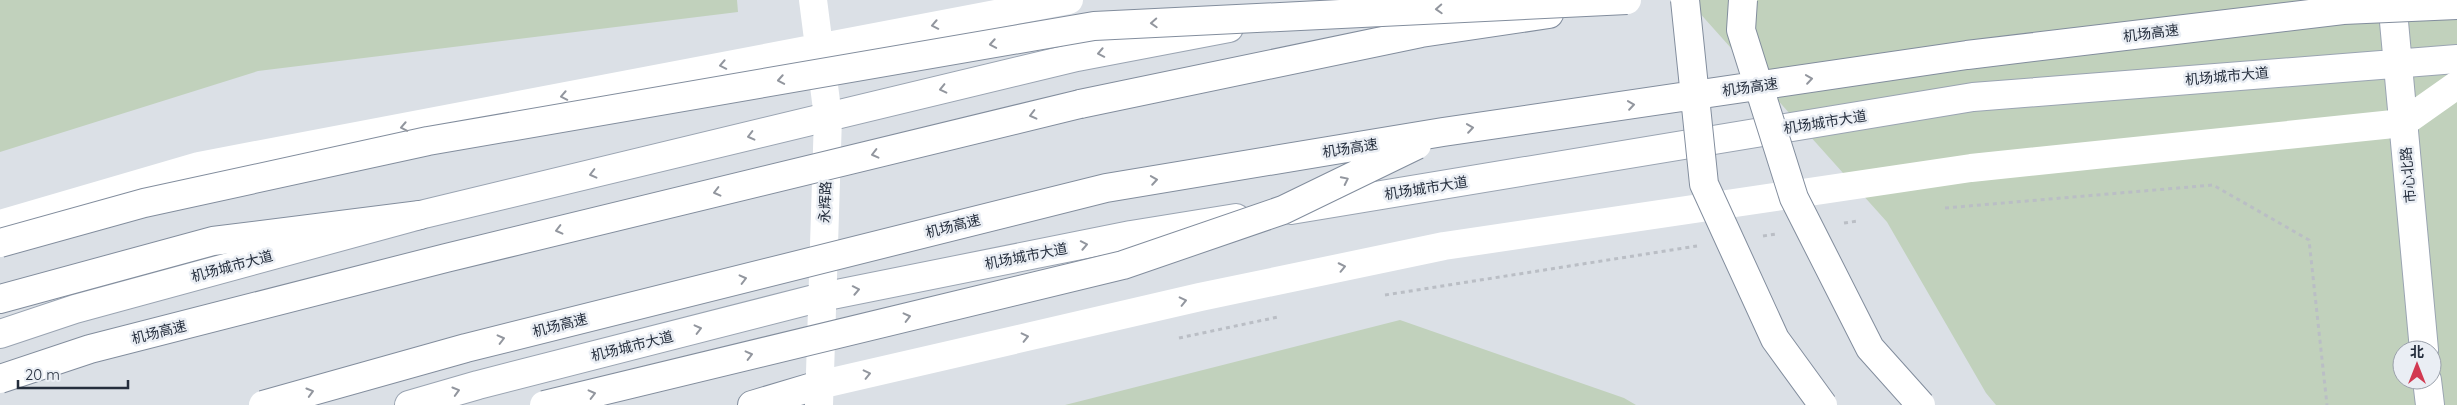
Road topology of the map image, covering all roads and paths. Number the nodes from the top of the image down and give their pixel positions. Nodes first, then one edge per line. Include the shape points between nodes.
1 (814, 0) edge
2 (1068, 0) edge
3 (1372, 0) edge
4 (1627, 0) edge
5 (1637, 0) edge
6 (1686, 0) edge
7 (1743, 0) edge
8 (2392, 0) edge
9 (2457, 5) edge
10 (819, 46) junction
11 (2457, 59) edge
12 (2398, 62) junction
13 (2457, 85) edge
14 (828, 117) junction
15 (2404, 123) junction
16 (1443, 132) junction
17 (1937, 208) dead end
18 (420, 215) junction
19 (1868, 219) dead end
20 (0, 224) edge
21 (1838, 224) dead end
22 (1779, 233) dead end
23 (1759, 236) dead end
24 (0, 243) edge
25 (1700, 246) dead end
26 (1375, 296) dead end
27 (822, 297) junction
28 (0, 299) edge
29 (1288, 315) dead end
30 (0, 334) edge
31 (1171, 340) dead end
32 (2423, 340) edge
33 (0, 379) edge
34 (2428, 390) edge
35 (819, 395) edge
36 (264, 405) edge
37 (409, 405) edge
38 (544, 405) edge
39 (752, 405) edge
40 (1823, 405) edge
41 (1921, 405) edge
42 (2327, 405) edge
43 (2430, 405) edge

1 - 10 main road, 永辉路
2 -> 10 main road
3 -> 14 main road, 机场城市大道 via 1077,57
4 -> 24 main road, bridge via 1094,26 428,141 144,203
5 -> 33 main road, 机场高速, bridge via 1421,34 1080,104 446,258 90,349
6 - 40 main road, bridge via 1704,184 1775,339
7 - 41 main road, bridge via 1741,30 1794,198 1870,348
8 - 12 main road, 市心北路
16 -> 9 main road, 机场高速, bridge via 1967,55 2343,10
10 - 14 main road, 永辉路
10 -> 20 main road via 199,166
11 - 12 main road, 机场城市大道
12 - 15 main road, 市心北路
27 -> 12 main road, 机场城市大道 via 1131,235 1973,97
13 - 15 main road
14 -> 18 main road, 机场城市大道
14 - 27 main road, 永辉路
15 - 32 main road, 市心北路
35 -> 15 main road via 1200,297 1444,246 1971,168
36 -> 16 main road, 机场高速, bridge via 476,346 1106,188
38 -> 16 main road, bridge via 1123,265 1283,210
17 - 42 path via 2213,185 2309,240
18 - 28 main road via 213,242
18 - 30 main road, 机场城市大道 via 75,309
19 - 21 path
22 - 23 path
25 - 26 path
27 - 35 main road, 永辉路
37 -> 27 main road, 机场城市大道
29 - 31 path
34 - 43 main road
35 - 39 main road

